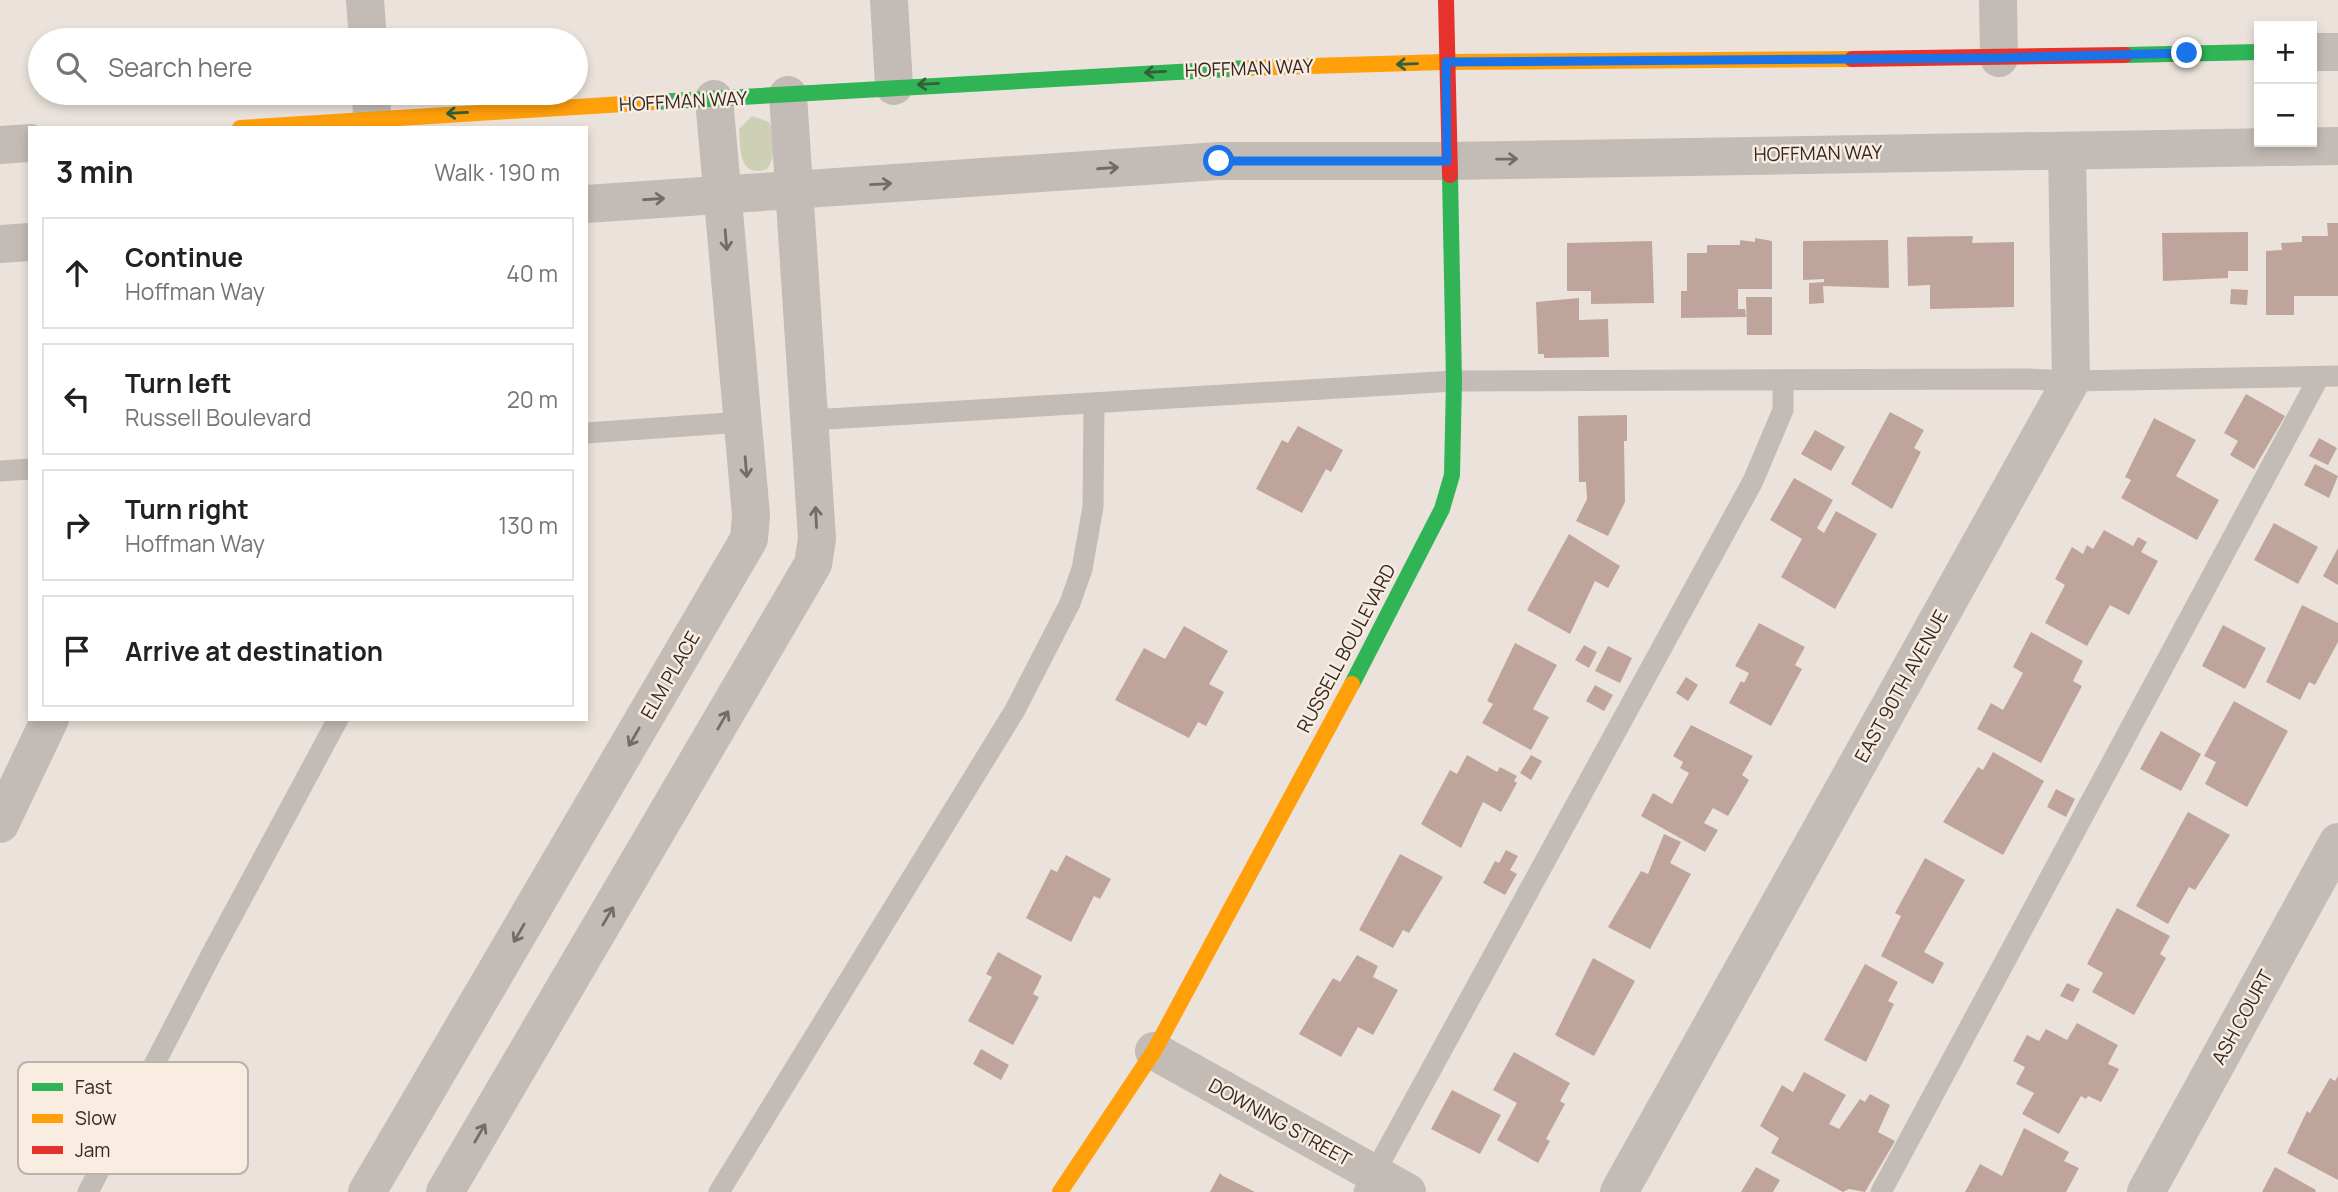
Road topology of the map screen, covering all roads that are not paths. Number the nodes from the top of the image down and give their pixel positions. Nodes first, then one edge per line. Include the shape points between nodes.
1 (365, 0) edge
2 (889, 0) edge
3 (1446, 0) edge
4 (1998, 0) edge
5 (367, 28) edge
6 (2254, 52) edge
7 (2317, 52) edge
8 (2338, 52) edge
9 (1999, 58) junction
10 (1446, 62) junction
11 (894, 86) junction
12 (788, 95) junction
13 (714, 99) junction
14 (588, 102) edge
15 (421, 105) edge
16 (372, 106) edge
17 (252, 126) edge
18 (28, 143) edge
19 (0, 145) edge
20 (2338, 146) edge
21 (2067, 151) junction
22 (1447, 161) junction
23 (795, 188) junction
24 (722, 194) junction
25 (588, 204) edge
26 (28, 242) edge
27 (0, 244) edge
28 (2329, 377) edge
29 (1454, 381) junction
30 (1783, 381) junction
31 (2071, 381) junction
32 (1094, 404) junction
33 (811, 420) junction
34 (742, 422) junction
35 (588, 433) edge
36 (28, 469) edge
37 (0, 471) edge
38 (49, 721) edge
39 (337, 721) edge
40 (0, 824) edge
41 (2338, 842) edge
42 (1154, 1051) junction
43 (155, 1062) edge
44 (97, 1174) edge
45 (1382, 1186) edge
46 (88, 1192) edge
47 (367, 1192) edge
48 (446, 1192) edge
49 (719, 1192) edge
50 (1060, 1192) edge
51 (1619, 1192) edge
52 (1881, 1192) edge
53 (2146, 1192) edge

1 - 5 street
2 - 11 street
3 - 10 street, RUSSELL BOULEVARD
4 - 9 street
6 - 9 street, HOFFMAN WAY
7 - 8 street
9 - 10 street, HOFFMAN WAY
10 -> 11 street, HOFFMAN WAY
10 - 22 street, RUSSELL BOULEVARD
11 - 12 street, HOFFMAN WAY
12 - 13 street, HOFFMAN WAY
12 - 23 street
13 -> 14 street, HOFFMAN WAY
13 - 24 street, ELM PLACE
15 -> 16 street, HOFFMAN WAY
16 - 17 street, HOFFMAN WAY
18 - 19 street
20 - 21 street, HOFFMAN WAY
22 -> 21 street, HOFFMAN WAY
21 - 31 street
23 -> 22 street, HOFFMAN WAY via 1219,161
22 - 29 street, RUSSELL BOULEVARD
23 - 24 street, HOFFMAN WAY
23 - 33 street
25 -> 24 street, HOFFMAN WAY
24 -> 34 street, ELM PLACE
26 - 27 street
28 - 31 lane
28 - 52 lane
29 - 30 lane
29 - 32 lane
29 - 42 street, RUSSELL BOULEVARD via 1452,475 1442,509
30 - 31 lane
30 - 45 lane via 1783,410 1754,481
31 - 51 street, EAST 90TH AVENUE
32 - 33 lane
32 - 49 lane via 1093,507 1082,569 1070,603 1015,710
48 -> 33 street via 813,564 817,539
34 - 35 lane
34 -> 47 street, ELM PLACE via 749,539
36 - 37 lane
38 - 40 street
39 - 43 lane
41 - 53 street, ASH COURT
42 - 45 street, DOWNING STREET
42 - 50 street, RUSSELL BOULEVARD
44 - 46 lane

